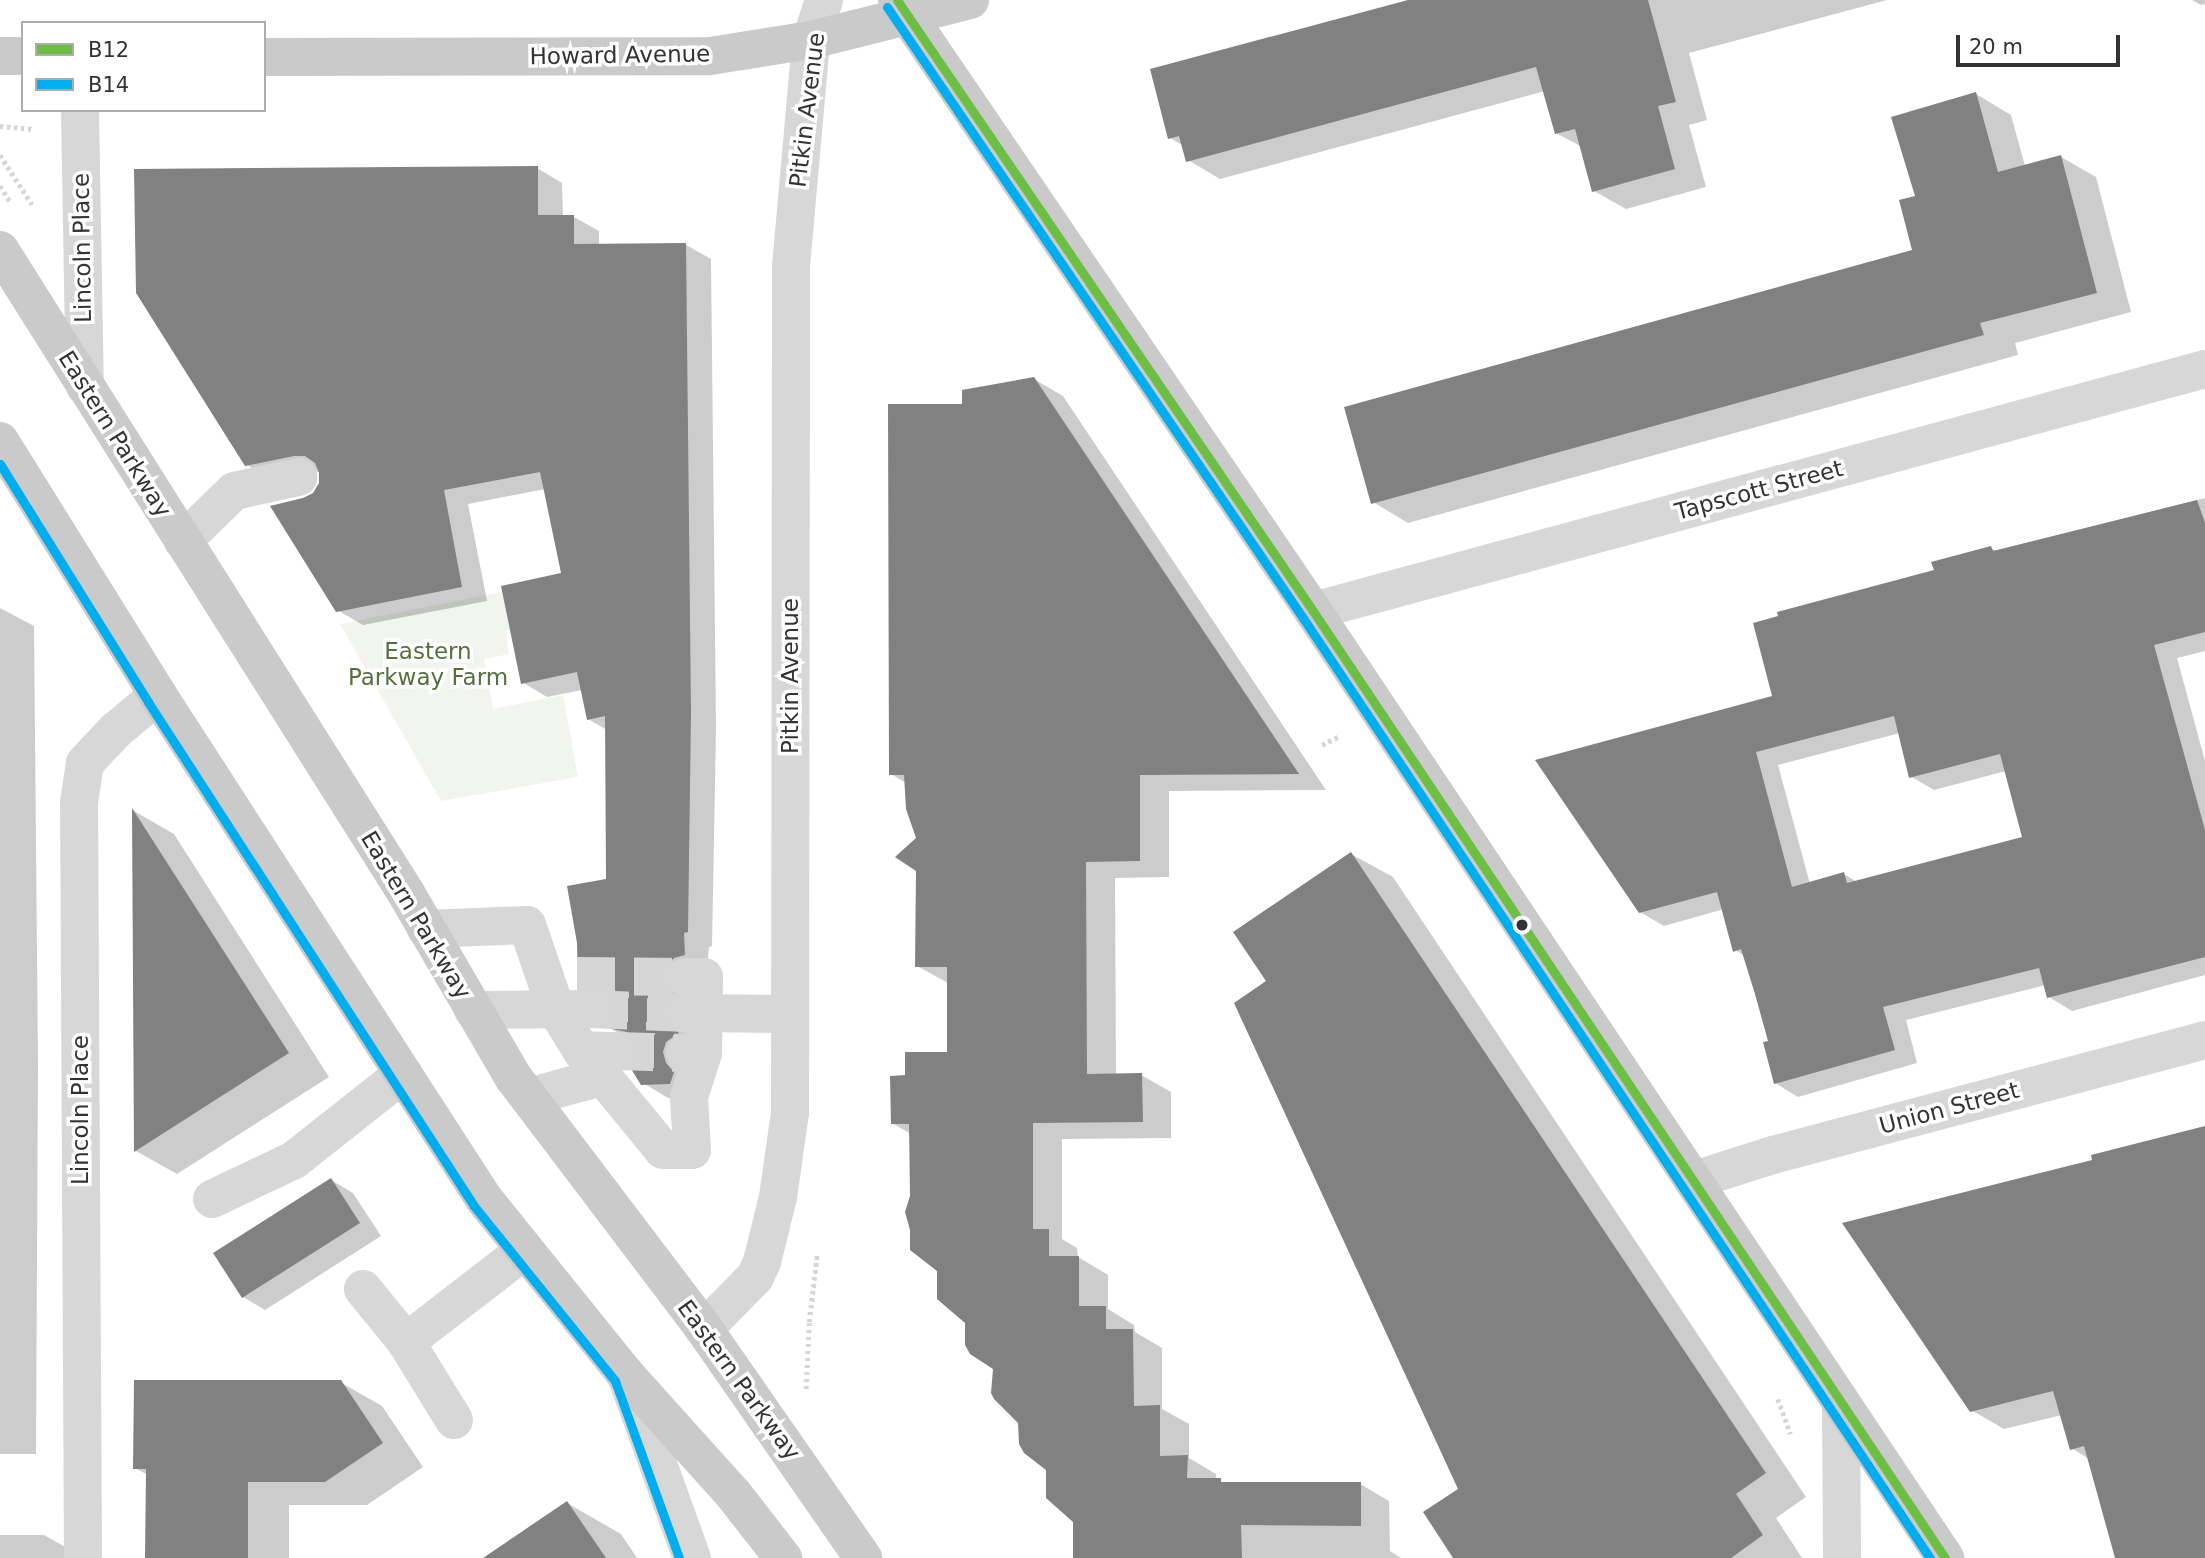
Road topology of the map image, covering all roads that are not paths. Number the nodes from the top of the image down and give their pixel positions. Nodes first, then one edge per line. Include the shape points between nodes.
1 (824, 0) edge
2 (970, 0) edge
3 (901, 8) edge
4 (811, 40) junction
5 (0, 56) edge
6 (21, 56) edge
7 (266, 57) edge
8 (80, 112) edge
9 (0, 250) edge
10 (2205, 369) edge
11 (85, 386) junction
12 (0, 441) edge
13 (298, 477) dead end
14 (183, 541) junction
15 (1313, 611) junction
16 (158, 695) junction
17 (426, 929) junction
18 (567, 992) junction
19 (472, 1010) junction
20 (790, 1014) junction
21 (2205, 1040) edge
22 (600, 1060) junction
23 (404, 1074) junction
24 (528, 1097) junction
25 (1694, 1180) junction
26 (212, 1199) dead end
27 (525, 1250) junction
28 (363, 1289) dead end
29 (704, 1329) junction
30 (406, 1342) junction
31 (626, 1375) junction
32 (1841, 1404) junction
33 (454, 1420) dead end
34 (83, 1558) edge
35 (692, 1558) edge
36 (783, 1558) edge
37 (863, 1558) edge
38 (1842, 1558) edge
39 (1945, 1558) edge

1 - 4 street, Pitkin Avenue
2 - 3 main road, Howard Avenue
3 - 4 main road, Howard Avenue
3 - 15 main road
4 - 7 main road, Howard Avenue via 710,56
4 - 20 street, Pitkin Avenue via 791,266
5 - 6 main road
8 - 11 street, Lincoln Place
9 - 11 main road, Eastern Parkway
10 - 15 street, Tapscott Street
11 - 14 main road, Eastern Parkway
12 - 16 main road
13 - 14 street via 234,491
14 - 17 main road, Eastern Parkway
15 - 25 main road
16 - 23 main road
16 - 34 street, Lincoln Place via 85,763 79,803
17 - 18 street via 527,925
17 - 19 main road, Eastern Parkway
18 - 19 street
18 - 22 street
19 - 24 main road, Eastern Parkway
20 - 22 street via 692,1001 692,1150 663,1150
20 - 29 street, Pitkin Avenue via 790,1113 778,1197 762,1262 755,1277
21 - 25 street, Union Street
22 - 24 street
23 - 26 street via 294,1160
23 - 27 main road via 484,1199
24 - 29 main road, Eastern Parkway
25 - 32 main road
27 - 30 street
27 - 31 main road
28 - 30 street
29 - 37 main road, Eastern Parkway
30 - 33 street
31 - 35 street
31 - 36 main road via 734,1495
32 - 38 street
32 - 39 main road

